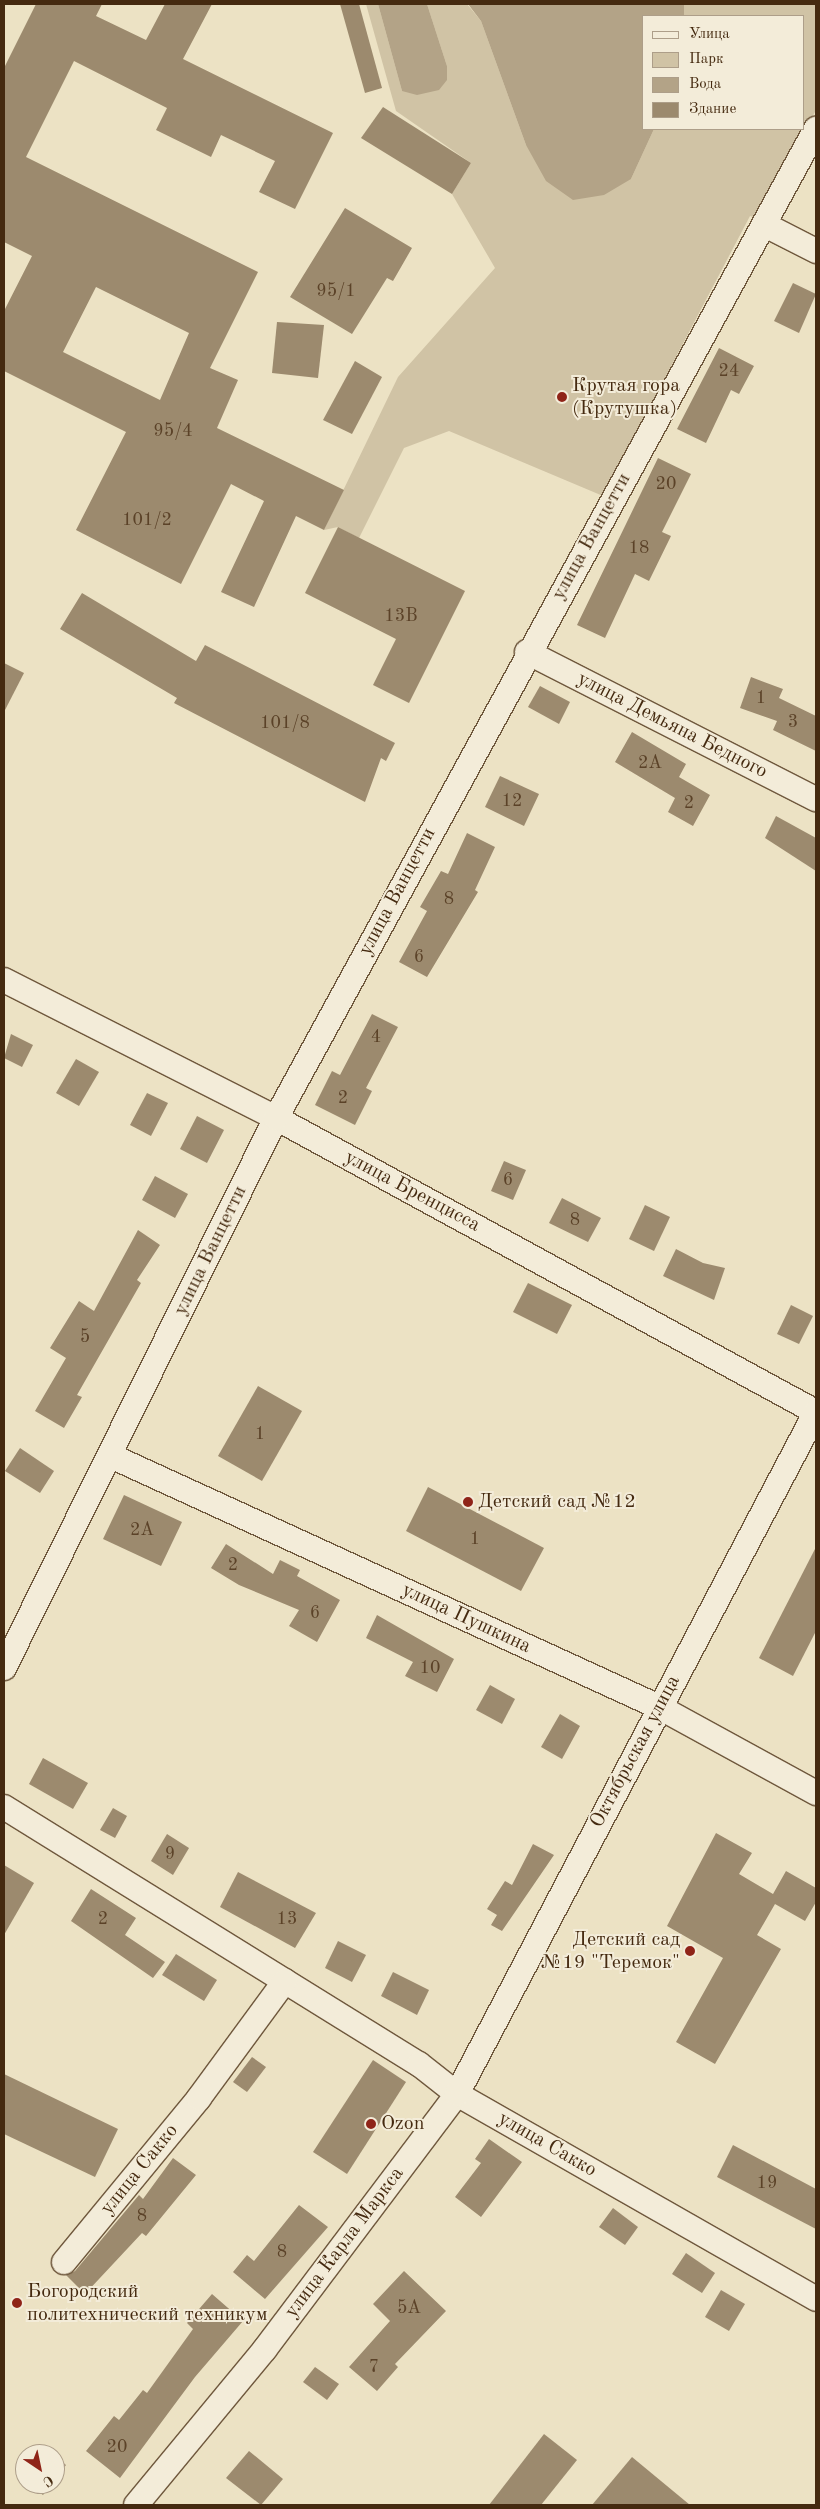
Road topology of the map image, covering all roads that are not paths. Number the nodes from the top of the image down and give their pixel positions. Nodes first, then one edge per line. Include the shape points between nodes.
1 (816, 129) edge
2 (767, 226) junction
3 (816, 251) edge
4 (527, 652) junction
5 (816, 799) edge
6 (4, 980) edge
7 (276, 1118) junction
8 (816, 1412) edge
9 (111, 1456) junction
10 (4, 1668) edge
11 (659, 1707) junction
12 (816, 1793) edge
13 (4, 1807) edge
14 (285, 1981) junction
15 (457, 2094) junction
16 (64, 2262) dead end
17 (816, 2299) edge
18 (136, 2505) edge

1 - 2 street, улица Ванцетти
2 - 3 street
2 - 4 street, улица Ванцетти
4 - 5 street, улица Демьяна Бедного
4 - 7 street, улица Ванцетти
6 - 7 street, улица Бренцисса
7 - 8 street, улица Бренцисса
7 - 9 street, улица Ванцетти
8 - 11 street, Октябрьская улица
9 - 10 street, улица Ванцетти
9 - 11 street, улица Пушкина
11 - 12 street, улица Пушкина
11 - 15 street, Октябрьская улица
13 - 14 street, улица Сакко
14 - 15 street, улица Сакко via 419,2064
14 - 16 street, улица Сакко via 198,2098
15 - 17 street, улица Сакко
15 - 18 street, улица Карла Маркса via 265,2349

